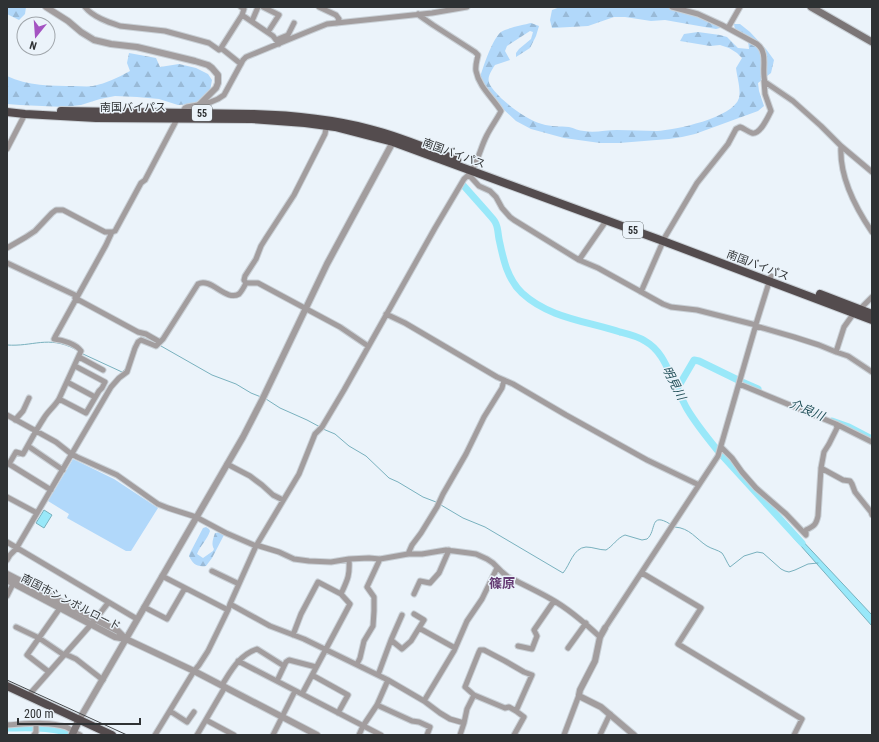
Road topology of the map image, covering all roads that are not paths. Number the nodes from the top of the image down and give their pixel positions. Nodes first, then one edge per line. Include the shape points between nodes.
1 (46, 7) edge
2 (86, 7) edge
3 (258, 7) edge
4 (263, 7) edge
5 (319, 7) edge
6 (426, 7) edge
7 (467, 7) edge
8 (672, 7) edge
9 (740, 7) edge
10 (811, 7) edge
11 (243, 9) edge
12 (420, 14) junction
13 (252, 21) junction
14 (294, 23) dead end
15 (337, 23) junction
16 (728, 28) junction
17 (268, 32) junction
18 (278, 42) junction
19 (872, 42) edge
20 (221, 48) junction
21 (241, 64) junction
22 (764, 81) junction
23 (200, 104) junction
24 (7, 107) edge
25 (7, 112) edge
26 (25, 114) junction
27 (180, 115) junction
28 (328, 123) junction
29 (394, 140) junction
30 (841, 146) junction
31 (7, 149) edge
32 (472, 170) junction
33 (872, 172) edge
34 (606, 221) junction
35 (112, 232) junction
36 (872, 232) edge
37 (664, 239) junction
38 (7, 248) edge
39 (579, 260) junction
40 (7, 263) edge
41 (770, 279) junction
42 (246, 283) junction
43 (641, 292) junction
44 (76, 297) junction
45 (872, 297) edge
46 (306, 309) junction
47 (857, 311) junction
48 (386, 314) junction
49 (872, 314) edge
50 (872, 320) edge
51 (756, 326) junction
52 (160, 342) junction
53 (368, 346) junction
54 (836, 352) junction
55 (79, 357) junction
56 (75, 366) junction
57 (102, 370) dead end
58 (872, 372) edge
59 (504, 380) junction
60 (67, 382) junction
61 (739, 384) junction
62 (95, 397) junction
63 (28, 398) dead end
64 (59, 399) junction
65 (7, 415) edge
66 (16, 420) junction
67 (836, 424) junction
68 (36, 431) junction
69 (872, 442) edge
70 (28, 446) junction
71 (720, 451) junction
72 (72, 454) junction
73 (228, 464) junction
74 (821, 468) junction
75 (63, 470) junction
76 (699, 485) junction
77 (51, 490) junction
78 (7, 497) edge
79 (283, 500) junction
80 (37, 514) junction
81 (872, 515) edge
82 (196, 517) junction
83 (7, 542) edge
84 (256, 546) junction
85 (16, 549) junction
86 (449, 550) junction
87 (408, 554) junction
88 (380, 558) junction
89 (349, 559) junction
90 (7, 560) edge
91 (497, 568) junction
92 (212, 571) dead end
93 (642, 573) junction
94 (7, 574) edge
95 (162, 576) junction
96 (7, 580) edge
97 (13, 584) junction
98 (239, 584) junction
99 (185, 588) junction
100 (341, 594) junction
101 (414, 594) dead end
102 (7, 596) edge
103 (554, 601) junction
104 (108, 603) junction
105 (230, 604) junction
106 (144, 607) junction
107 (60, 608) junction
108 (228, 610) junction
109 (414, 614) dead end
110 (402, 615) dead end
111 (137, 619) junction
112 (93, 622) junction
113 (586, 623) junction
114 (16, 627) dead end
115 (419, 628) junction
116 (605, 628) joint
117 (293, 635) junction
118 (600, 637) junction
119 (39, 638) junction
120 (126, 639) junction
121 (391, 640) junction
122 (518, 646) dead end
123 (455, 648) junction
124 (568, 648) dead end
125 (325, 650) junction
126 (64, 655) junction
127 (238, 661) junction
128 (357, 664) junction
129 (284, 666) junction
130 (316, 667) junction
131 (194, 671) junction
132 (49, 672) junction
133 (378, 675) junction
134 (312, 676) junction
135 (103, 680) junction
136 (388, 680) junction
137 (277, 682) junction
138 (7, 686) edge
139 (223, 686) junction
140 (296, 691) junction
141 (302, 694) junction
142 (474, 695) junction
143 (579, 695) junction
144 (28, 696) junction
145 (424, 701) junction
146 (377, 705) junction
147 (170, 711) junction
148 (516, 711) junction
149 (194, 712) dead end
150 (338, 713) junction
151 (610, 714) junction
152 (283, 717) junction
153 (79, 720) junction
154 (206, 720) junction
155 (464, 723) junction
156 (36, 724) junction
157 (7, 725) edge
158 (363, 726) junction
159 (75, 734) edge
160 (157, 734) edge
161 (34, 735) edge
162 (112, 735) edge
163 (197, 735) edge
164 (234, 735) edge
165 (273, 735) edge
166 (317, 735) edge
167 (359, 735) edge
168 (381, 735) edge
169 (426, 735) edge
170 (460, 735) edge
171 (514, 735) edge
172 (564, 735) edge
173 (600, 735) edge
174 (634, 735) edge
175 (794, 735) edge

1 - 23 street via 88,36 103,43 137,47 208,65 218,75 218,83
2 - 20 street via 91,14 113,24 165,32 209,43 219,50
3 - 13 street
4 - 17 street via 279,15
5 - 15 street via 336,15 339,19
6 - 12 street
7 - 12 street
8 - 16 street via 698,14
9 - 16 street
10 - 19 main road
11 - 13 street
11 - 20 street
12 - 15 street
12 - 32 street via 478,55 478,80 502,111 486,136
13 - 17 street
14 - 18 street via 288,35
15 - 18 street via 327,24
16 - 22 street via 761,47 764,53
17 - 18 street
18 - 21 street via 246,57
20 - 21 street
21 - 23 street via 224,95 212,102
22 - 30 street via 793,101
22 - 37 street via 771,111 759,131 752,133 740,127 736,129 728,144 697,183
23 - 27 street via 187,107
24 - 27 highway, 南国バイパス / 55
25 - 26 highway, 南国バイパス / 55
26 - 27 highway, 南国バイパス / 55 via 96,118
26 - 31 street
27 - 28 highway, 南国バイパス / 55
27 - 35 street via 145,180
28 - 29 highway, 南国バイパス / 55 via 372,129
28 - 42 street via 325,134 294,194 245,276
29 - 32 highway, 南国バイパス / 55
29 - 46 street
30 - 33 street
30 - 36 street via 841,164 846,184
32 - 34 highway, 南国バイパス / 55
32 - 37 highway, 南国バイパス / 55
32 - 39 street via 479,186 490,191 514,220
32 - 48 street via 461,184
34 - 37 highway, 南国バイパス / 55
34 - 39 street
35 - 38 street via 106,232 63,210 58,210 31,234
35 - 44 street
37 - 41 highway, 南国バイパス / 55
37 - 43 street
39 - 43 street
40 - 44 street
41 - 47 highway, 南国バイパス / 55
41 - 51 street
42 - 46 street via 258,283
42 - 52 street via 241,291 233,296 207,283 198,284
43 - 51 street via 671,307 697,310
44 - 52 street
44 - 55 street via 54,339 81,349
45 - 47 street
46 - 53 street
46 - 73 street
47 - 49 highway, 南国バイパス / 55
47 - 50 highway, 南国バイパス / 55
47 - 54 street via 842,332
48 - 53 street
48 - 59 street
51 - 54 street via 794,336
51 - 61 street
52 - 72 street via 156,346 141,340 138,342 127,372 112,387
53 - 79 street via 322,428 315,434 299,474
54 - 58 street via 848,356
55 - 56 street
55 - 57 street
56 - 60 street
56 - 62 street via 105,382
59 - 76 street via 647,460
59 - 87 street via 466,454
60 - 62 street
60 - 64 street
61 - 67 street
61 - 71 street
62 - 64 street via 86,413
63 - 66 street
64 - 68 street
65 - 66 street
66 - 68 street
67 - 69 street
67 - 74 street via 837,428 824,452
68 - 70 street
68 - 72 street
70 - 75 street
70 - 77 street via 23,454 16,452 9,464
71 - 74 street via 728,454 756,488 806,535 806,530 814,526 818,516
71 - 76 street
72 - 75 street
72 - 82 street via 117,474 158,504
73 - 79 street via 250,476
73 - 82 street
74 - 81 street via 850,481
75 - 77 street
76 - 93 street
77 - 80 street
78 - 80 street
79 - 84 street
80 - 85 street
82 - 84 street
82 - 95 street
83 - 85 street
84 - 89 street via 294,559 332,562
84 - 98 street
85 - 90 street
85 - 104 street
86 - 87 street
86 - 91 street via 476,554
86 - 101 street via 439,573 430,583 420,581
87 - 88 street
88 - 89 street
88 - 128 street via 367,587 374,597 372,626
89 - 100 street via 349,576
91 - 103 street via 508,577
91 - 123 street via 482,599 463,628
92 - 98 street
93 - 116 street
93 - 175 street via 701,608 678,644 802,719
94 - 112 street, 南国市シンボルロード
95 - 99 street
95 - 106 street
96 - 97 street, 南国市シンボルロード
97 - 102 street
97 - 107 street, 南国市シンボルロード
98 - 105 street
99 - 106 street via 167,619
99 - 108 street
100 - 117 street via 318,582
100 - 125 street via 350,604
103 - 113 street
103 - 122 street via 534,630 537,636 532,649
104 - 111 street
104 - 112 street
105 - 108 street
105 - 117 street via 270,626
106 - 111 street
107 - 112 street, 南国市シンボルロード
107 - 119 street
108 - 131 street via 208,651
109 - 115 street via 424,620
110 - 121 street
111 - 120 street
112 - 120 street, 南国市シンボルロード via 115,637
112 - 120 street, 南国市シンボルロード via 118,631
112 - 126 street
113 - 118 street
113 - 124 street
114 - 119 street
115 - 121 street via 402,649
115 - 123 street
116 - 118 street
117 - 125 street
118 - 143 street via 596,661
119 - 126 street
119 - 132 street via 26,655
120 - 131 street
120 - 135 street
121 - 133 street
123 - 145 street
125 - 128 street
125 - 130 street
126 - 132 street
126 - 135 street via 76,659
127 - 129 street via 257,649
127 - 137 street
127 - 139 street
128 - 133 street
129 - 130 street via 287,660 290,660
129 - 137 street
130 - 134 street
131 - 139 street
131 - 147 street
132 - 144 street
133 - 136 street
134 - 141 street
134 - 150 street via 348,695
135 - 153 street
136 - 145 street
136 - 146 street
137 - 140 street
138 - 144 highway
139 - 152 street
139 - 154 street
140 - 141 street
140 - 152 street
141 - 150 street
142 - 148 street
142 - 148 street via 465,687 480,650 484,650 532,675
142 - 155 street
143 - 151 street
143 - 172 street
144 - 153 highway
145 - 155 street via 450,719
146 - 158 street
146 - 169 street via 430,727
147 - 149 street via 187,722
147 - 160 street
148 - 171 street via 524,717
150 - 158 street
151 - 173 street
151 - 174 street
152 - 165 street
152 - 166 street
153 - 159 main road
153 - 162 highway
154 - 163 street
154 - 164 street
155 - 170 street
156 - 157 street
156 - 159 street via 57,725 68,728
156 - 161 street
158 - 167 street
158 - 168 street

